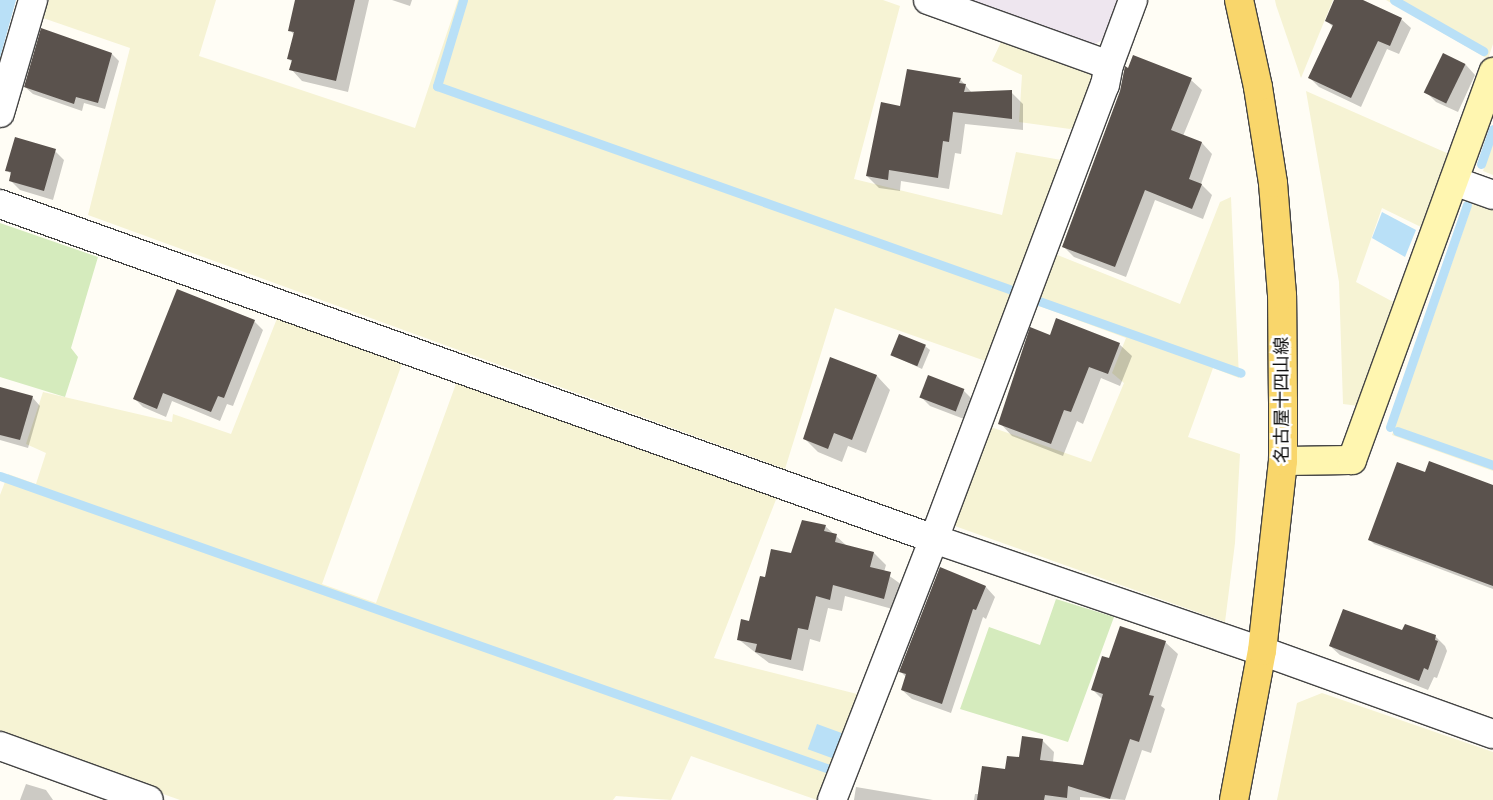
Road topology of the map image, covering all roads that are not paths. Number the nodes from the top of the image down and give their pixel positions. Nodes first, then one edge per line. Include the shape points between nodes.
1 (33, 0) edge
2 (928, 0) edge
3 (1133, 0) edge
4 (1238, 0) edge
5 (1109, 65) junction
6 (1493, 72) edge
7 (0, 113) edge
8 (1454, 181) junction
9 (1493, 195) edge
10 (0, 204) edge
11 (1283, 461) junction
12 (934, 539) junction
13 (1262, 651) junction
14 (1493, 734) edge
15 (0, 746) edge
16 (150, 800) edge
17 (832, 800) edge
18 (1234, 800) edge

1 - 7 street
2 - 5 street
3 - 5 street
4 - 11 main road, 名古屋十四山線 via 1258,86 1273,183 1282,295
5 - 12 street via 1105,85
6 - 8 street
8 - 9 street
8 - 11 street via 1352,460
10 - 12 street
11 - 13 main road, 名古屋十四山線
12 - 13 street
12 - 17 street
13 - 14 street
13 - 18 main road, 名古屋十四山線
15 - 16 street

